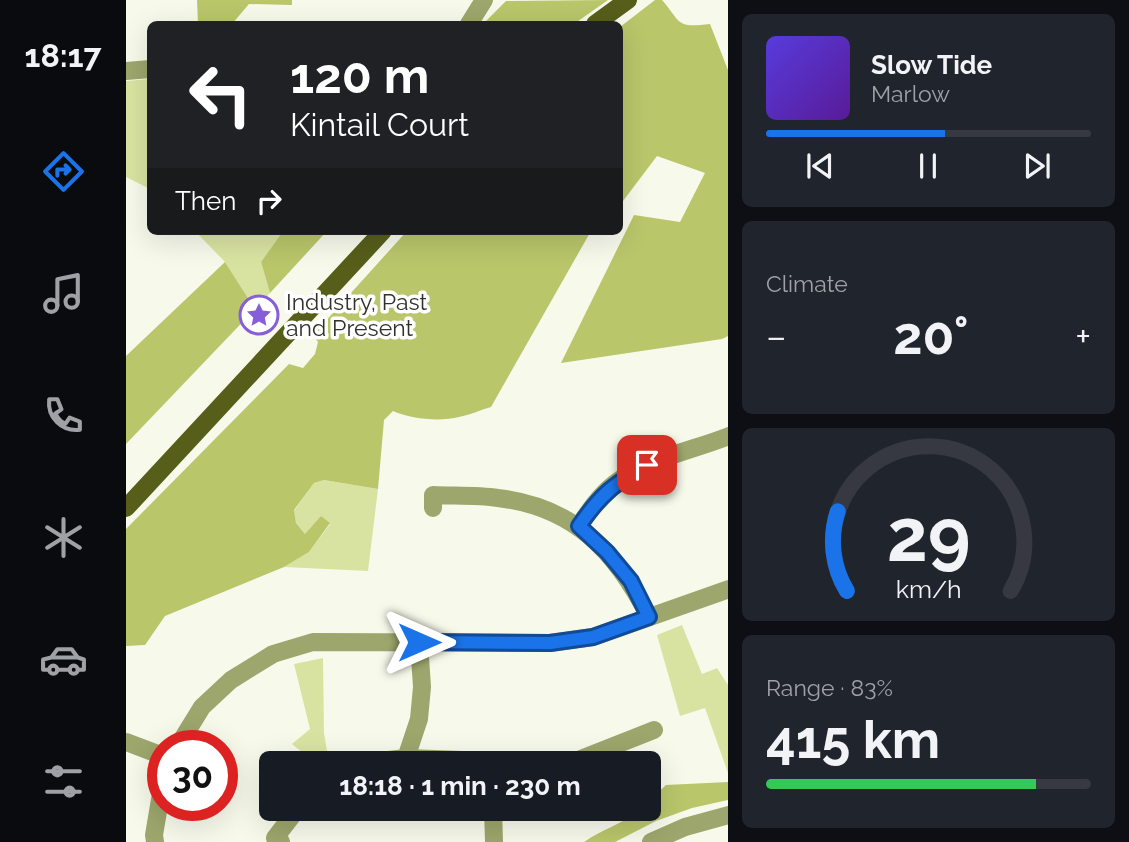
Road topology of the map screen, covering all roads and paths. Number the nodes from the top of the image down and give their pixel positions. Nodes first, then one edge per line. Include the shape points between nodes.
1 (484, 0) edge
2 (628, 0) edge
3 (471, 21) edge
4 (599, 21) edge
5 (147, 69) edge
6 (126, 71) edge
7 (379, 235) edge
8 (728, 436) edge
9 (433, 495) dead end
10 (126, 508) edge
11 (579, 526) junction
12 (728, 589) edge
13 (649, 617) junction
14 (419, 642) junction
15 (188, 730) edge
16 (654, 730) dead end
17 (126, 742) edge
18 (147, 750) edge
19 (408, 751) edge
20 (601, 751) edge
21 (728, 814) edge
22 (156, 821) edge
23 (288, 821) edge
24 (493, 821) edge
25 (155, 842) edge
26 (281, 842) edge
27 (494, 842) edge
28 (652, 842) edge

1 - 3 street
2 - 4 main road
5 - 6 street
7 - 10 main road
8 - 11 street via 647,465 614,484
9 - 11 street via 500,498
11 - 13 street via 631,581
12 - 13 street
13 - 14 street via 593,637 550,643
14 - 15 street via 313,642 273,654 231,680 202,707
14 - 19 street via 419,719
16 - 20 street
17 - 18 street
21 - 28 street
22 - 25 street
23 - 26 street via 275,838
24 - 27 street

